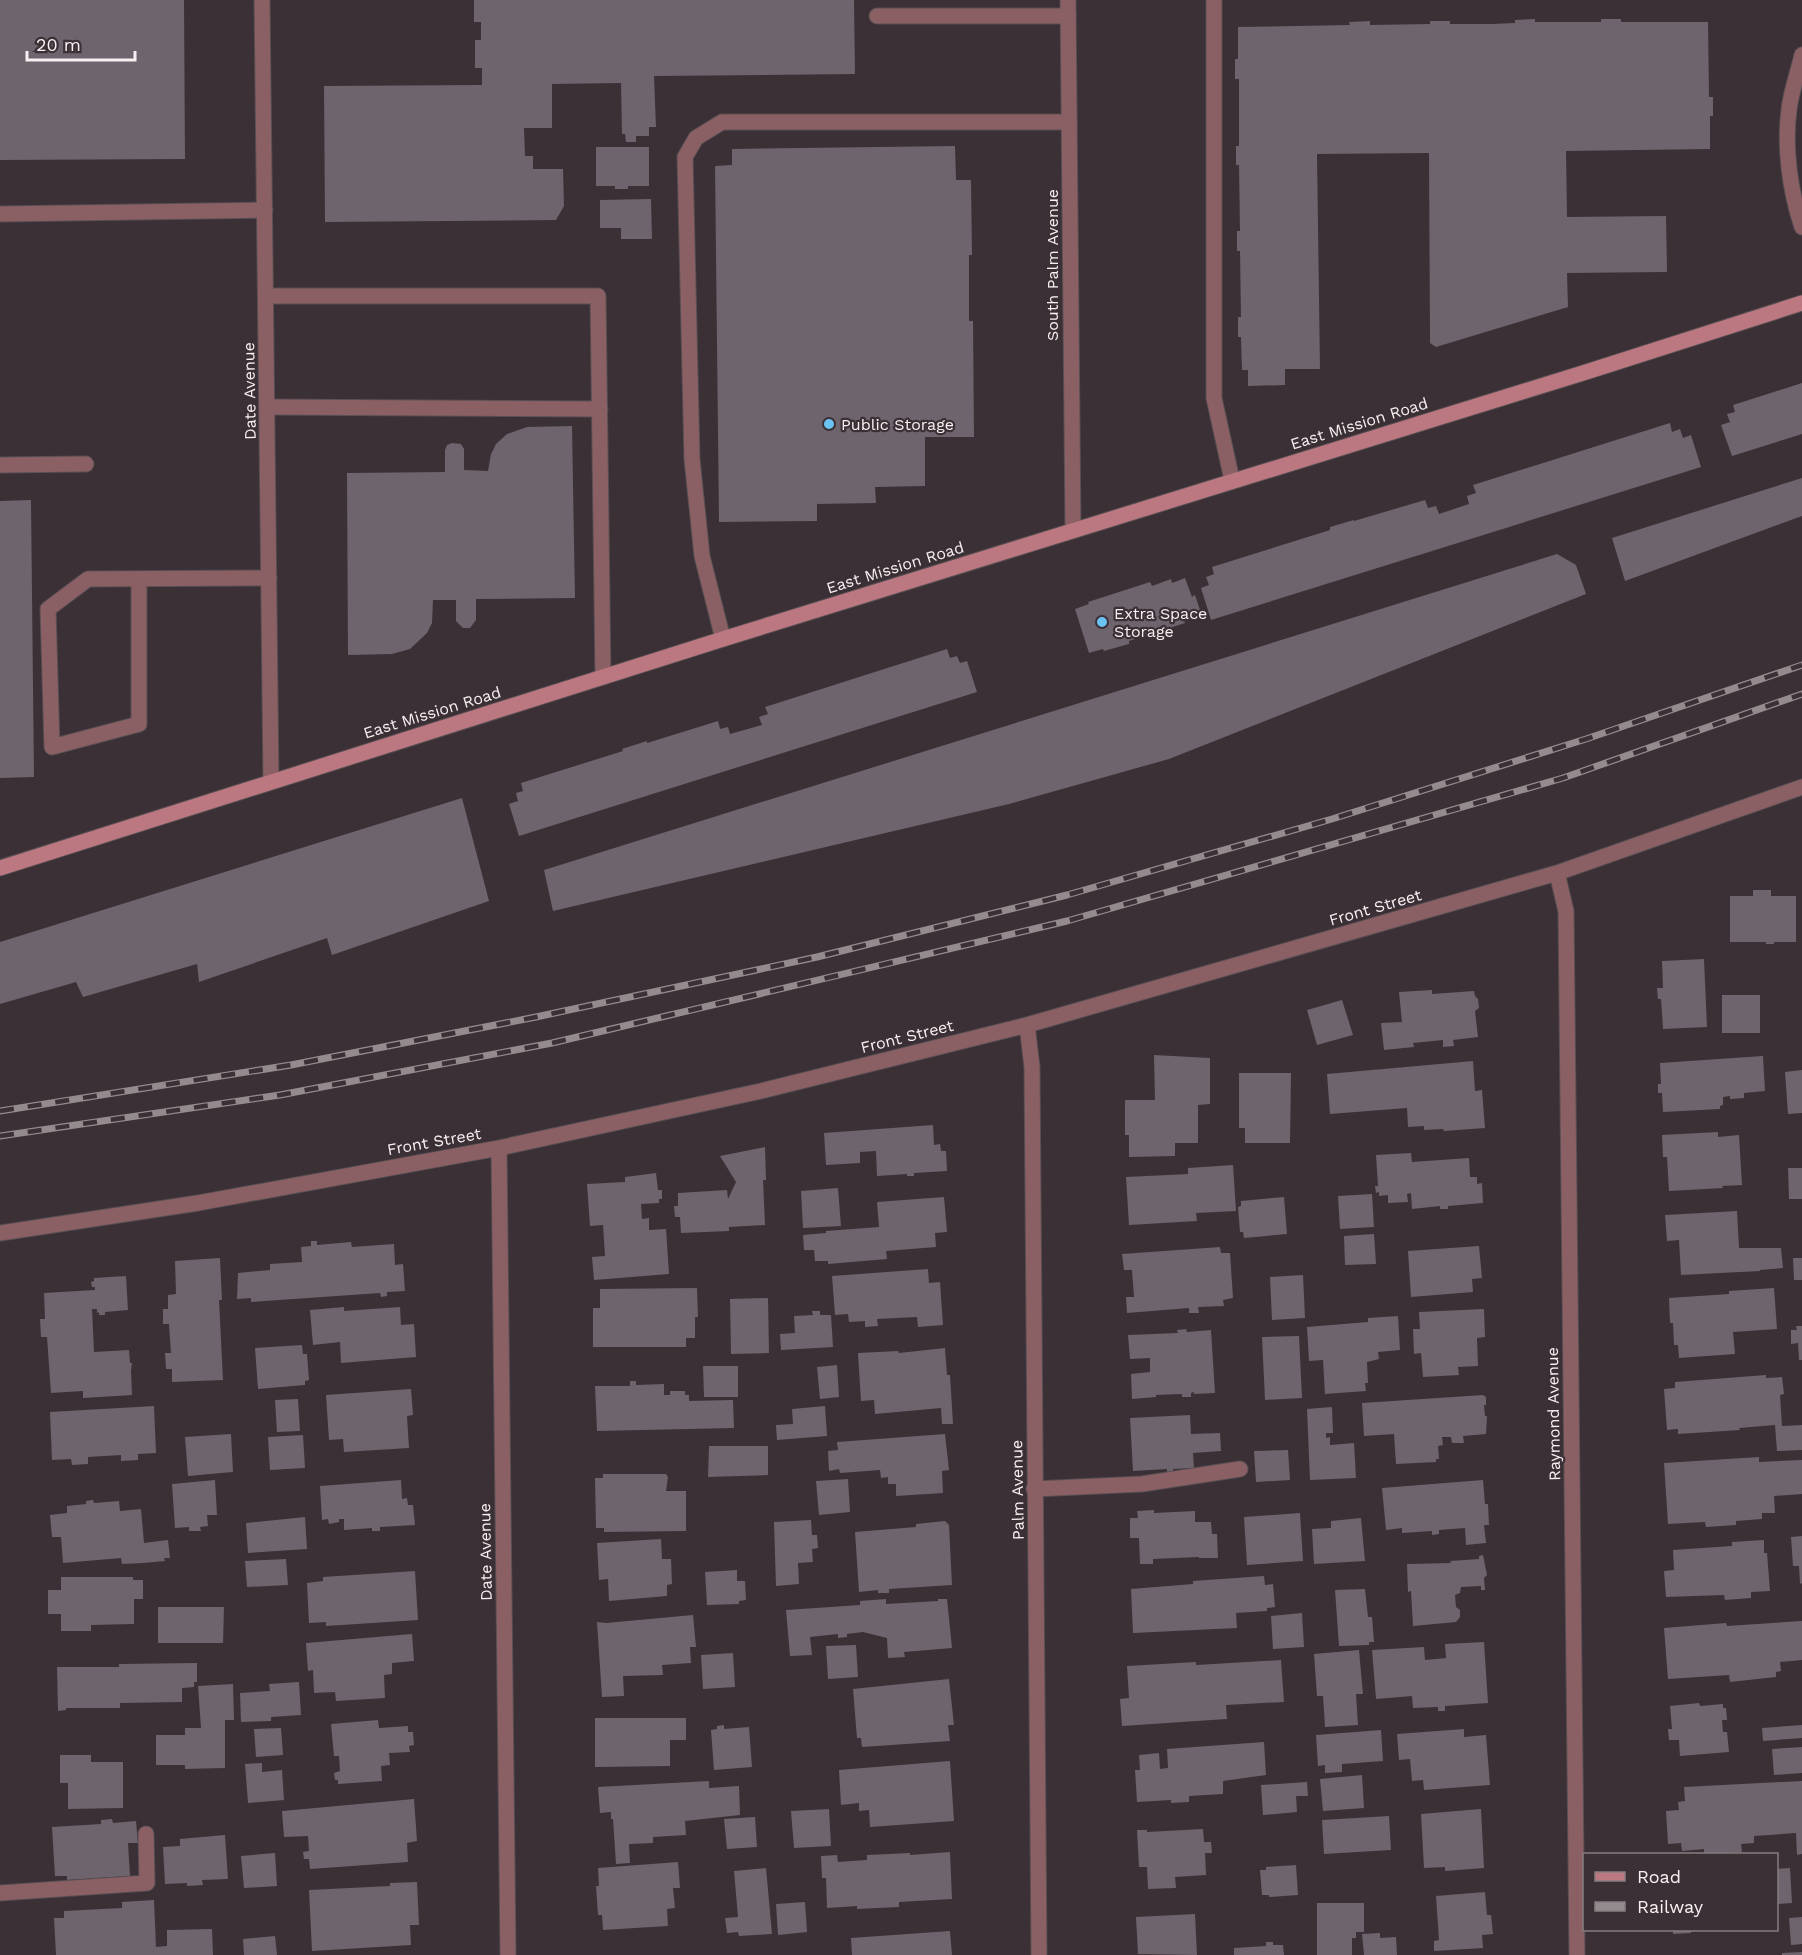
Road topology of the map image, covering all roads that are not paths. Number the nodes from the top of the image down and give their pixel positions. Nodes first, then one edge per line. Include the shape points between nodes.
1 (262, 0) edge
2 (1068, 0) edge
3 (1214, 0) edge
4 (877, 16) dead end
5 (1068, 16) junction
6 (1802, 55) edge
7 (1069, 122) junction
8 (265, 210) junction
9 (0, 214) edge
10 (1802, 227) edge
11 (266, 296) junction
12 (1802, 303) edge
13 (267, 407) junction
14 (600, 409) junction
15 (86, 464) dead end
16 (0, 465) edge
17 (1232, 480) junction
18 (1073, 530) junction
19 (269, 578) junction
20 (139, 579) junction
21 (723, 639) junction
22 (603, 677) junction
23 (271, 781) junction
24 (1802, 787) edge
25 (0, 868) edge
26 (1557, 873) junction
27 (1027, 1024) junction
28 (500, 1148) junction
29 (0, 1233) edge
30 (1240, 1469) dead end
31 (1034, 1489) junction
32 (146, 1833) dead end
33 (0, 1893) edge
34 (508, 1955) edge
35 (1039, 1955) edge
36 (1577, 1955) edge

1 - 8 street, Date Avenue
2 - 5 street, South Palm Avenue
3 - 17 street via 1214,398
4 - 5 street
5 - 7 street, South Palm Avenue
6 - 10 street via 1789,110 1788,139 1794,199
7 - 18 street, South Palm Avenue
7 - 21 street via 722,122 696,138 685,157 692,459 702,556
8 - 9 street
8 - 11 street, Date Avenue
11 - 13 street, Date Avenue
11 - 14 street via 598,296
12 - 17 main road, East Mission Road
13 - 14 street
13 - 19 street, Date Avenue
14 - 22 street
15 - 16 street
17 - 18 main road, East Mission Road
18 - 21 main road, East Mission Road
19 - 20 street
19 - 23 street, Date Avenue
20 - 20 street via 139,724 52,747 48,609 88,579
21 - 22 main road, East Mission Road
22 - 23 main road, East Mission Road
23 - 25 main road, East Mission Road
24 - 26 street, Front Street
26 - 27 street, Front Street
26 - 36 street, Raymond Avenue via 1566,911
27 - 28 street, Front Street via 761,1091
27 - 31 street, Palm Avenue via 1032,1067
28 - 29 street, Front Street via 198,1203
28 - 34 street, Date Avenue
30 - 31 street via 1142,1484
31 - 35 street, Palm Avenue
32 - 33 street via 147,1883

